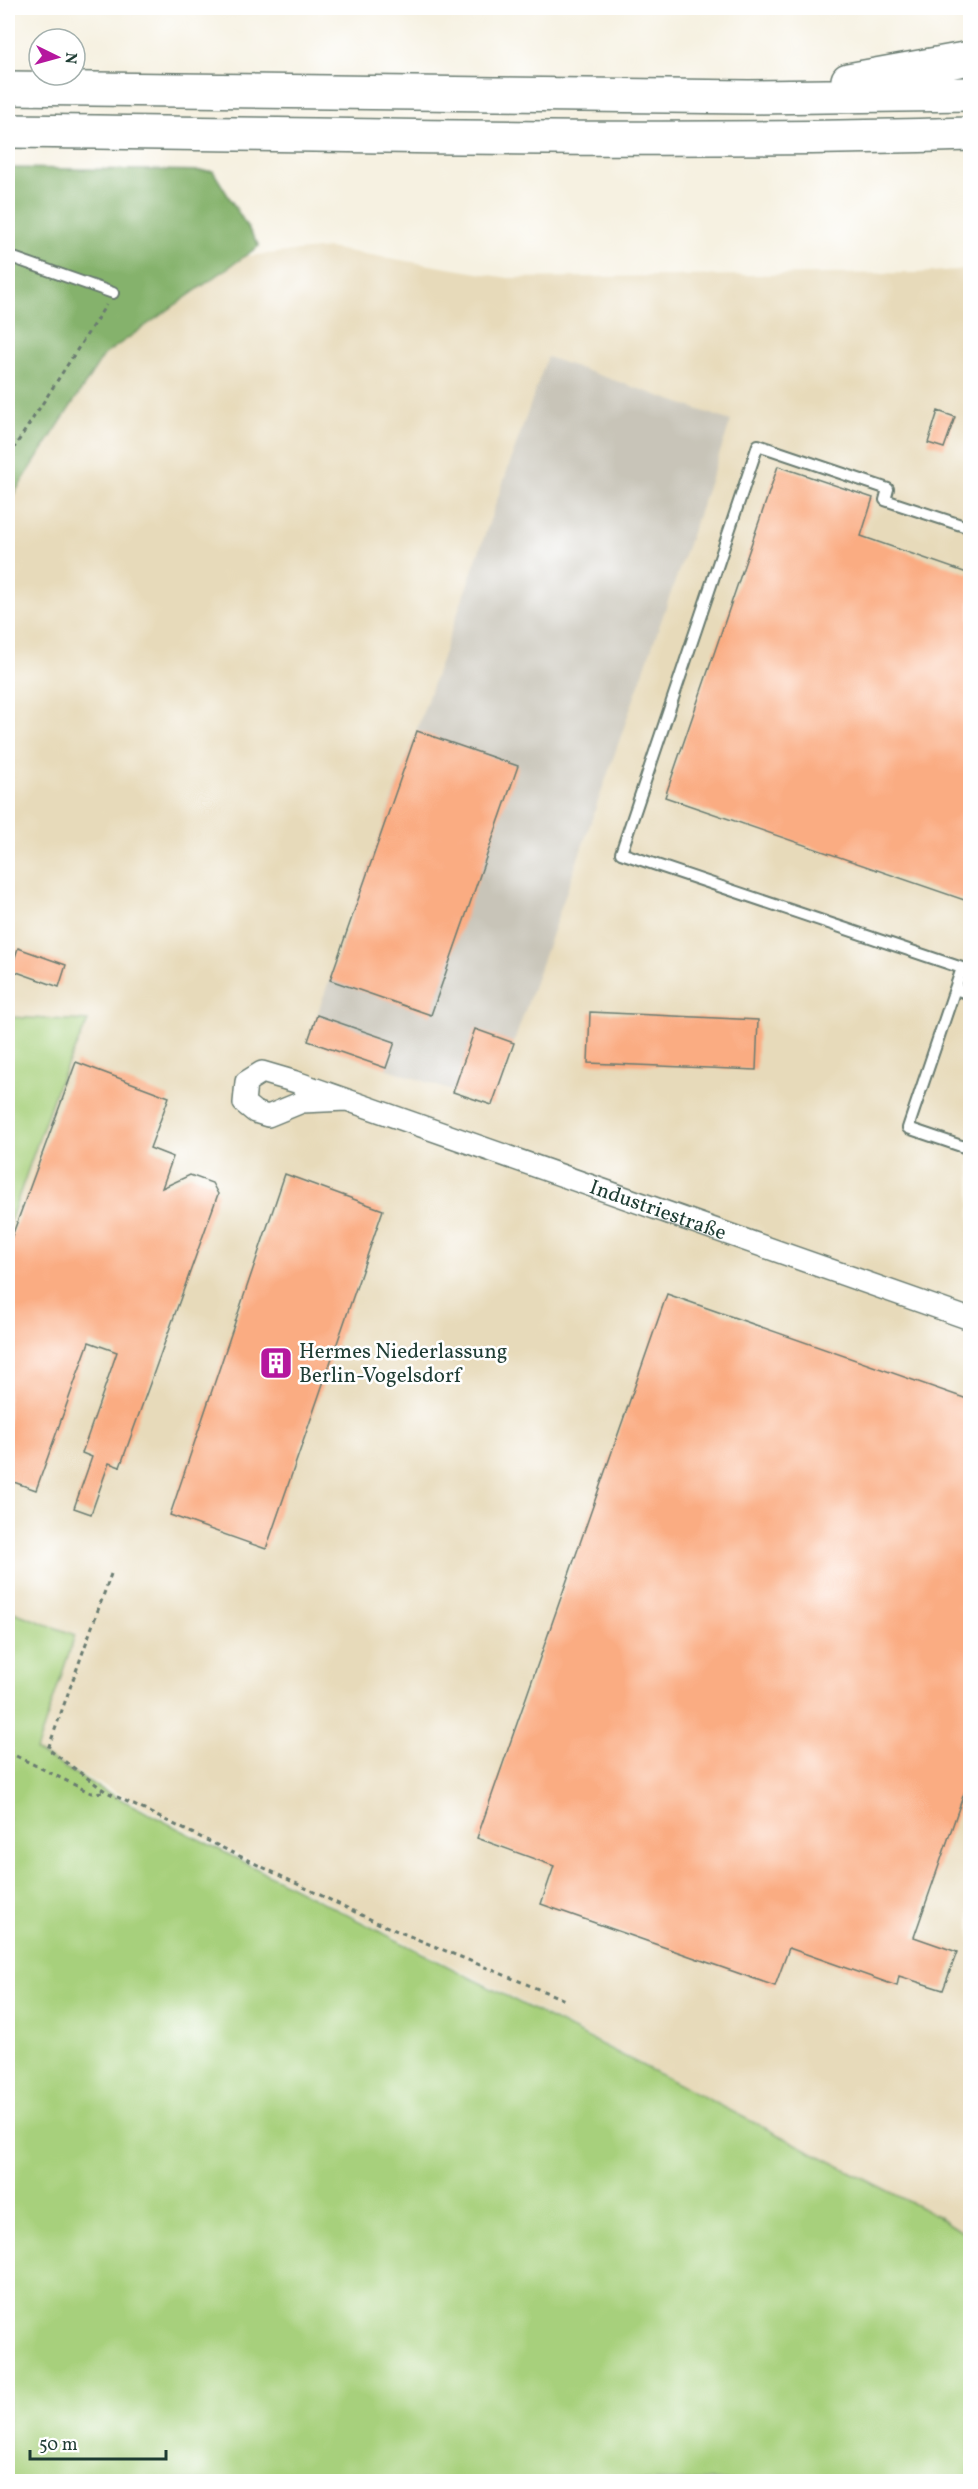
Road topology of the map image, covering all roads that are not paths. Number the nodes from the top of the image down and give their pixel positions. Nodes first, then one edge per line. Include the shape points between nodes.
1 (970, 58) edge
2 (8, 88) edge
3 (970, 94) edge
4 (749, 97) junction
5 (8, 131) edge
6 (970, 134) edge
7 (8, 256) edge
8 (113, 293) road end
9 (970, 528) edge
10 (955, 989) junction
11 (970, 994) edge
12 (346, 1100) dead end
13 (970, 1149) edge
14 (970, 1318) edge

1 - 4 highway
2 - 4 highway
3 - 4 highway
5 - 6 highway via 616,140
7 - 8 lane
9 - 10 lane via 885,500 888,489 758,445 621,853 962,968
10 - 11 lane
10 - 13 lane via 908,1128
12 - 14 street, Industriestraße

